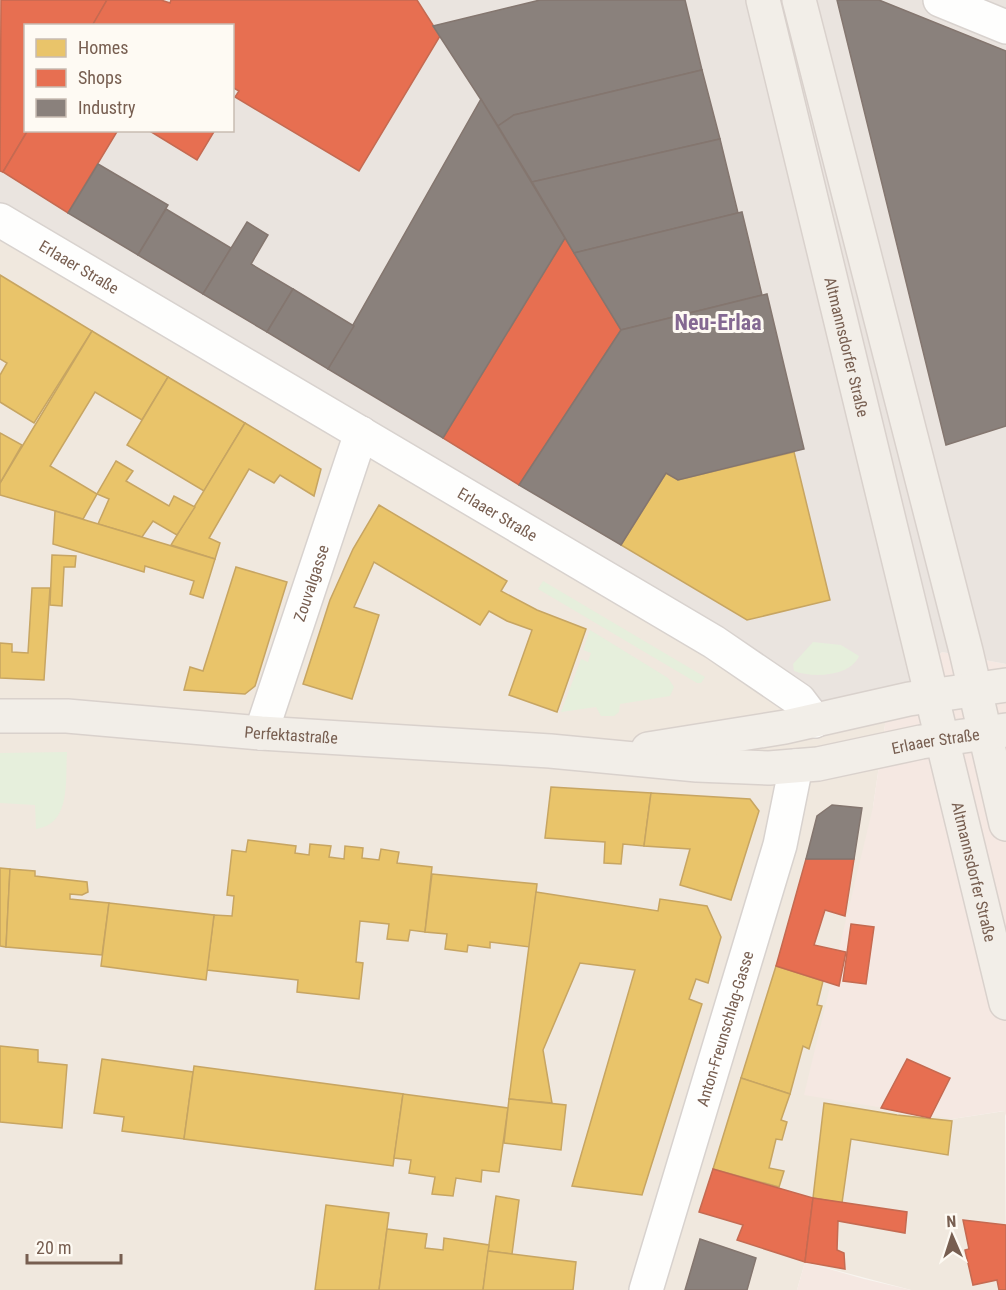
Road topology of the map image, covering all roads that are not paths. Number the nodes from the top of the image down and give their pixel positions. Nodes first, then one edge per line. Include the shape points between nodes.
1 (763, 0) edge
2 (800, 0) edge
3 (940, 0) edge
4 (1006, 27) edge
5 (0, 220) edge
6 (361, 433) junction
7 (968, 713) edge
8 (0, 716) edge
9 (815, 721) junction
10 (261, 733) junction
11 (583, 753) junction
12 (796, 766) junction
13 (1006, 824) edge
14 (1006, 1003) edge
15 (646, 1290) edge

1 - 7 main road, Altmannsdorfer Straße
2 - 7 main road, Altmannsdorfer Straße
3 - 4 street
5 - 6 street, Erlaaer Straße
6 - 9 street, Erlaaer Straße via 714,642 799,700
6 - 10 street, Zouvalgasse
7 - 9 main road
7 - 12 main road, Erlaaer Straße
7 - 13 main road, Altmannsdorfer Straße
7 - 14 main road, Altmannsdorfer Straße
8 - 10 main road, Perfektastraße via 67,716
9 - 11 main road, Perfektastraße via 645,749
10 - 11 main road, Perfektastraße
11 - 12 main road, Perfektastraße via 697,765
12 - 15 street, Anton-Freunschlag-Gasse via 780,845

